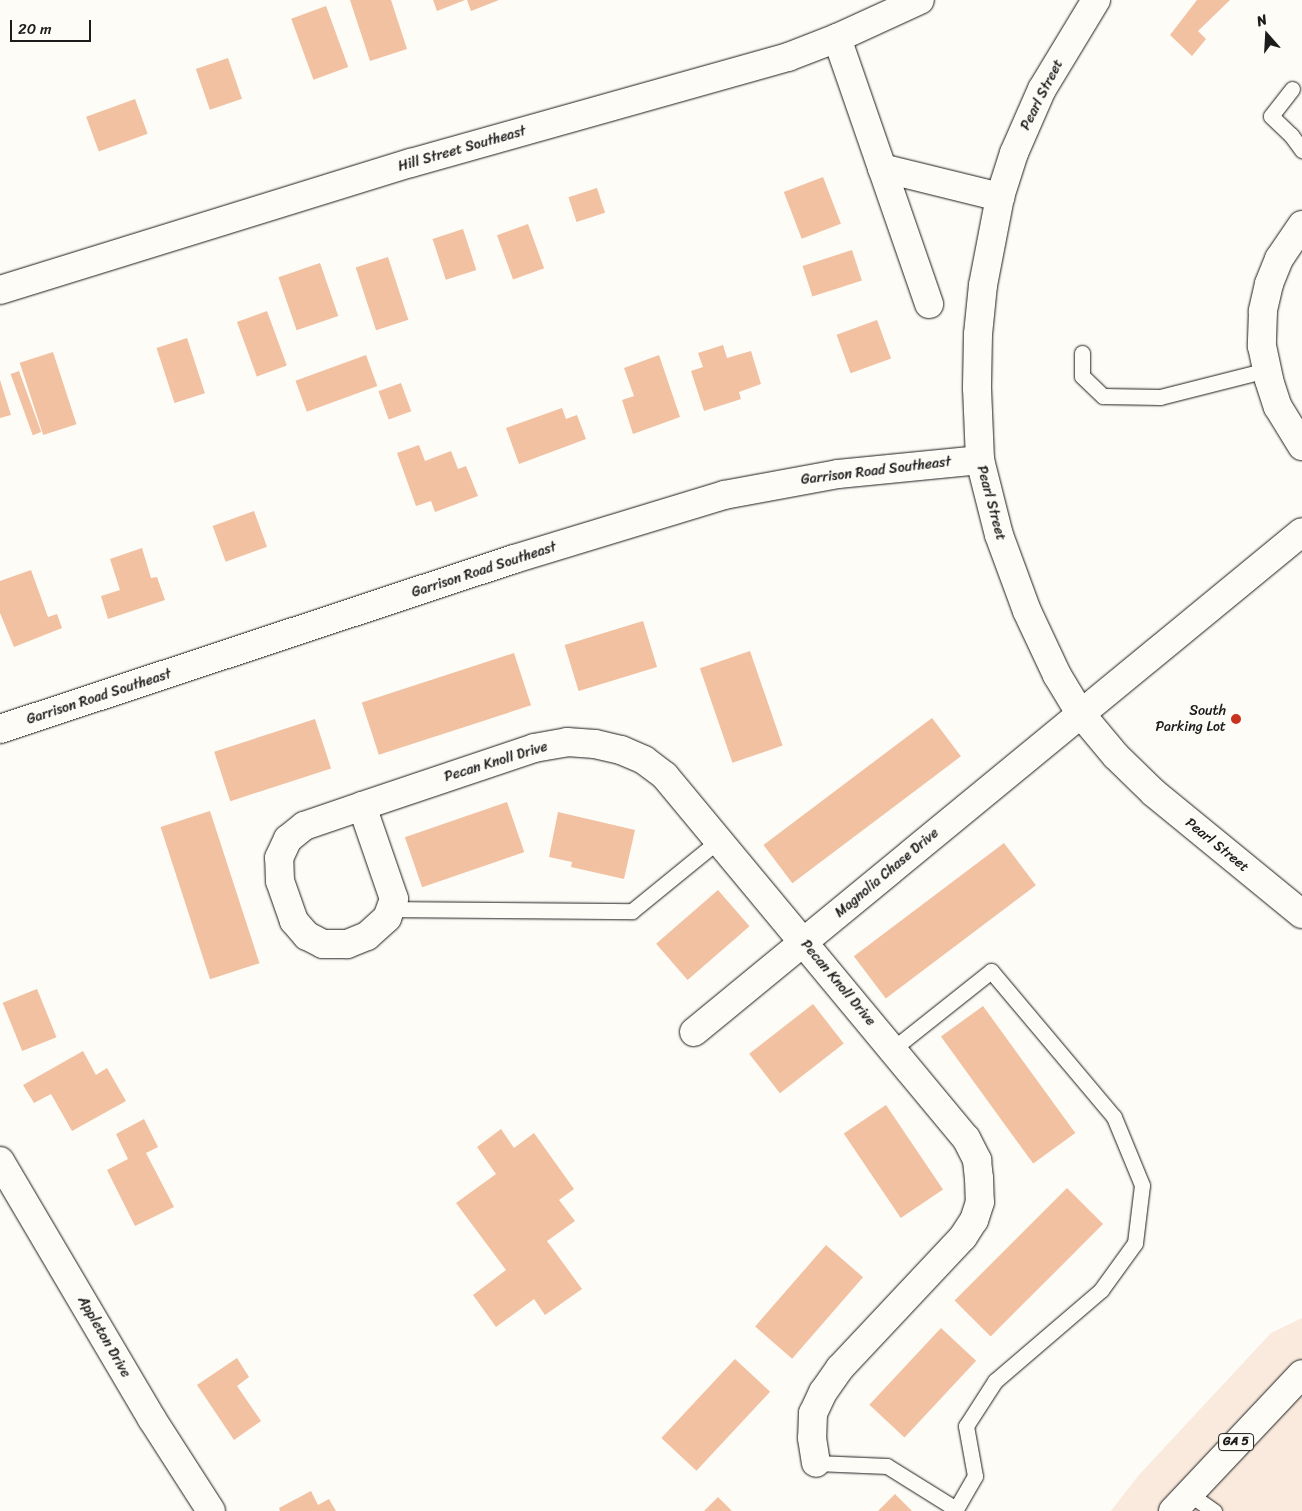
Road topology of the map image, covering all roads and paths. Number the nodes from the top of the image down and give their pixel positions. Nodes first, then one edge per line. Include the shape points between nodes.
1 (920, 0) edge
2 (1096, 0) edge
3 (837, 38) junction
4 (1292, 89) dead end
5 (1302, 150) edge
6 (882, 168) junction
7 (1000, 197) junction
8 (1302, 225) edge
9 (0, 290) edge
10 (929, 304) dead end
11 (1082, 353) dead end
12 (1267, 370) junction
13 (1302, 446) edge
14 (980, 460) junction
15 (1302, 532) edge
16 (1080, 714) junction
17 (0, 729) edge
18 (362, 806) junction
19 (719, 840) junction
20 (390, 908) junction
21 (1302, 914) edge
22 (804, 942) junction
23 (694, 1032) dead end
24 (893, 1049) junction
25 (0, 1161) edge
26 (1302, 1374) edge
27 (816, 1463) joint
28 (1180, 1502) edge
29 (211, 1511) edge
30 (1214, 1511) edge

1 - 3 street, Hill Street Southeast
2 - 7 street, Pearl Street via 1042,89 1014,153
3 - 6 street
3 - 9 street, Hill Street Southeast via 788,57 412,163
4 - 5 lane via 1272,116
6 - 7 street
6 - 10 street
7 - 14 street, Pearl Street via 983,285 978,334
8 - 12 street via 1279,259 1269,284 1263,311 1262,346
11 - 12 lane via 1082,376 1103,396 1160,397
12 - 13 street via 1278,407
14 - 16 street, Pearl Street via 999,535 1027,611 1057,675
14 - 17 street, Garrison Road Southeast via 838,474 724,495 514,559
15 - 16 street, Magnolia Chase Drive
16 - 21 street, Pearl Street via 1154,793
16 - 22 street, Magnolia Chase Drive
18 - 19 street, Pecan Knoll Drive via 534,748 567,742 595,744 644,760 665,776
18 - 20 street via 394,899
18 - 20 street, Pecan Knoll Drive via 304,826 288,839 279,858 280,882 294,921 307,936 323,944 346,944 367,936 387,918
19 - 20 lane via 632,911
19 - 22 street, Pecan Knoll Drive
22 - 23 street, Magnolia Chase Drive
22 - 24 street, Pecan Knoll Drive
24 - 27 street, Pecan Knoll Drive via 966,1138 977,1160 980,1202 963,1237 840,1368 823,1392 813,1413
24 - 27 lane via 991,971 1114,1117 1142,1186 1135,1243 1101,1290 996,1381 966,1426 975,1476 956,1509 887,1466
25 - 29 street, Appleton Drive via 152,1420
26 - 28 street, GA 5
28 - 30 lane

